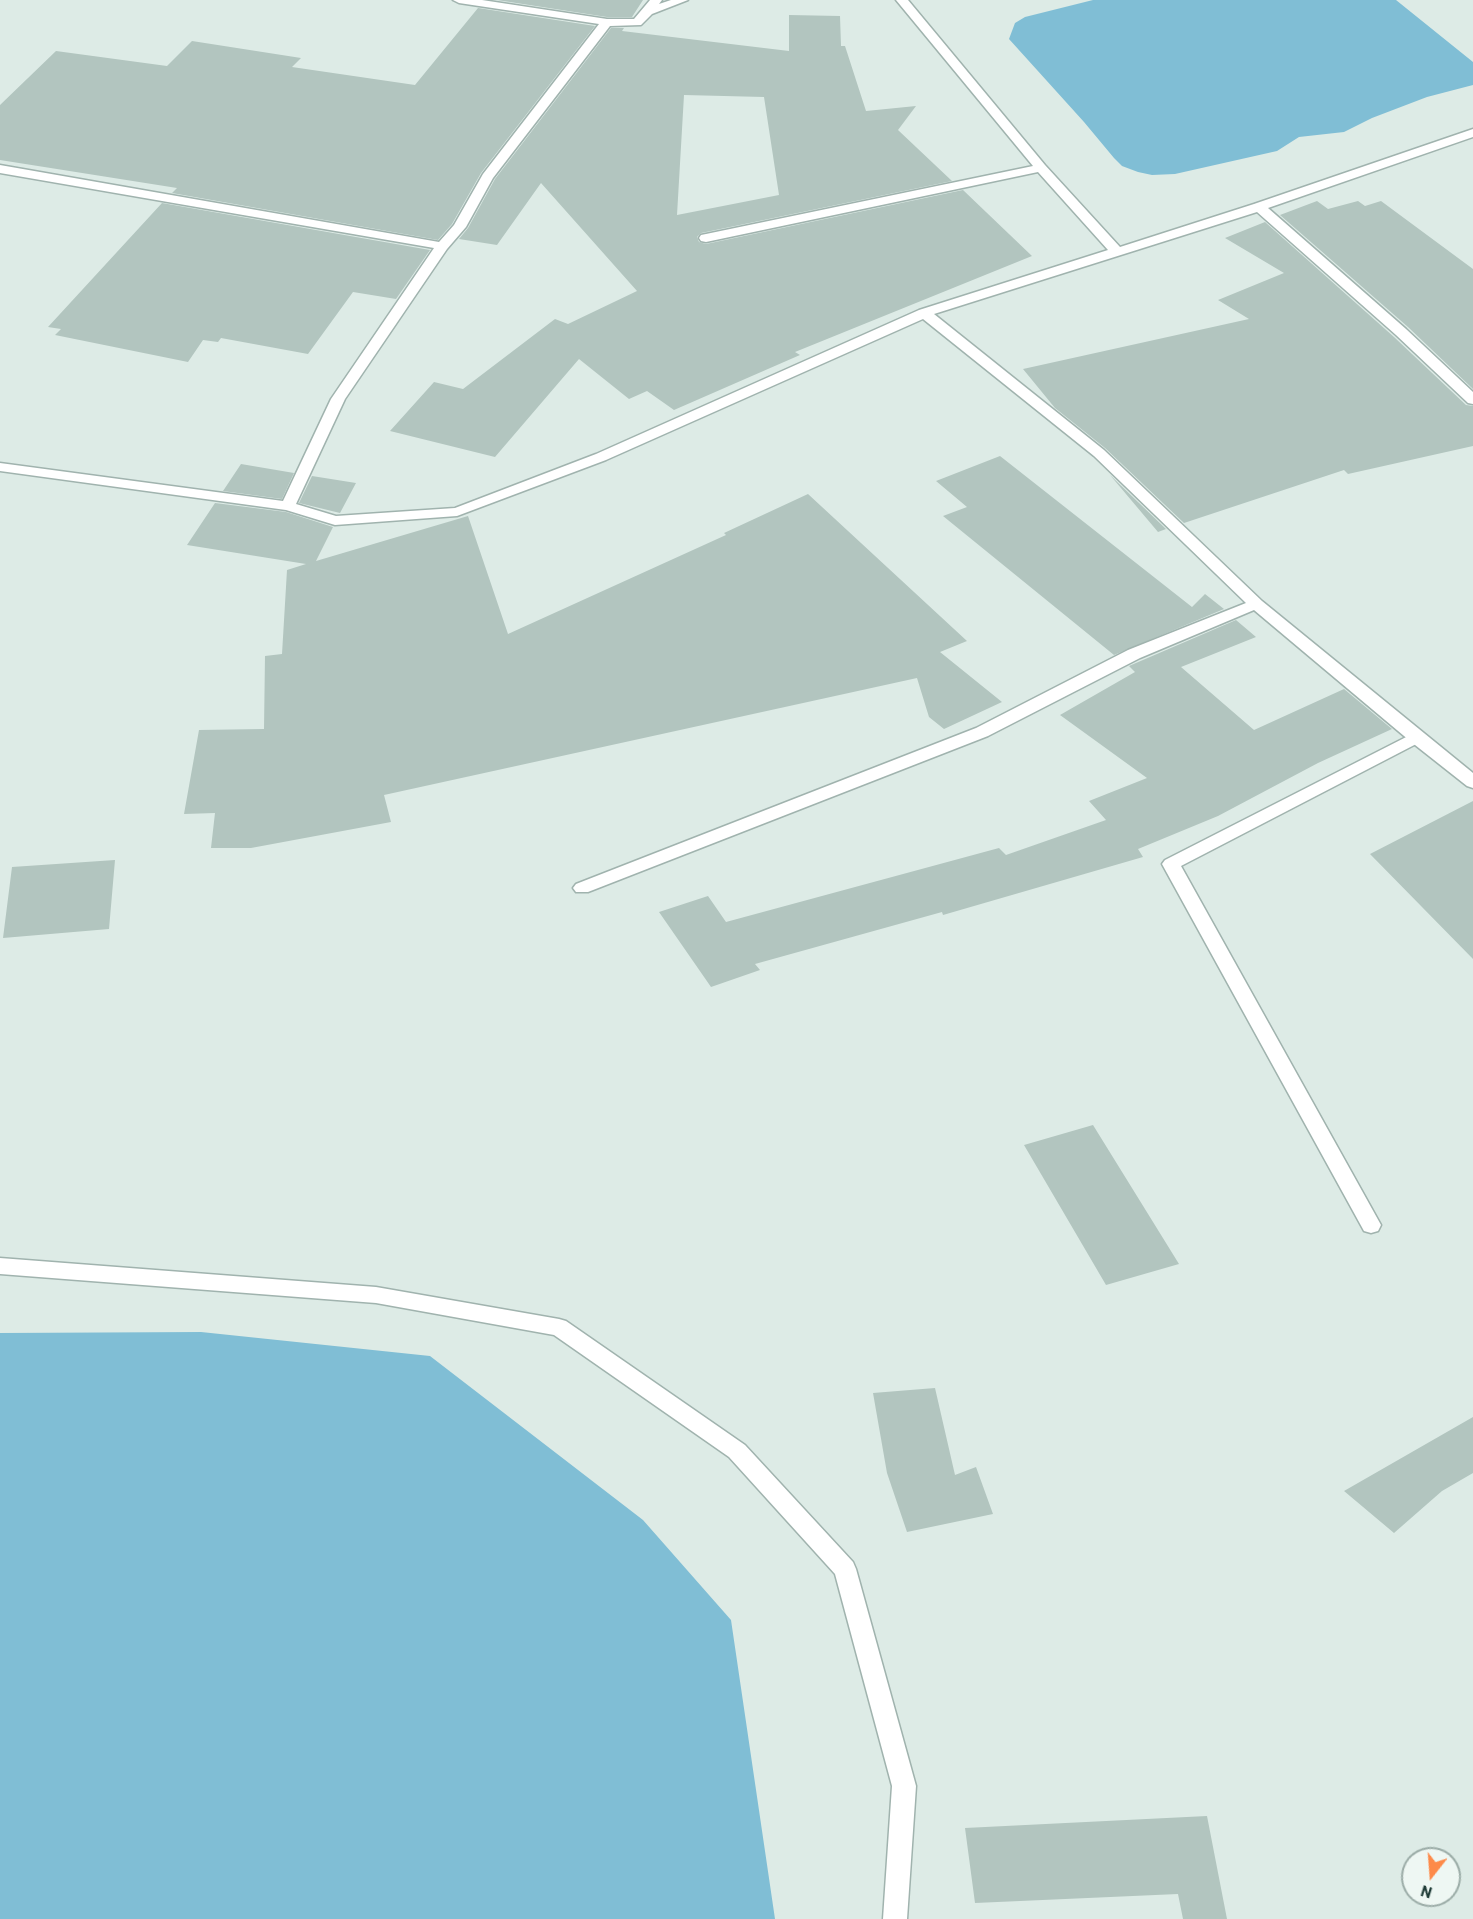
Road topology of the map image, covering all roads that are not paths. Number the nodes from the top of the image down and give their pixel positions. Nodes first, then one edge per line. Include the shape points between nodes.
1 (459, 0) edge
2 (656, 0) edge
3 (682, 0) edge
4 (902, 0) edge
5 (649, 11) junction
6 (607, 22) junction
7 (1473, 133) edge
8 (1041, 168) junction
9 (0, 169) edge
10 (1259, 207) junction
11 (706, 238) dead end
12 (442, 246) junction
13 (1117, 252) junction
14 (924, 313) junction
15 (1473, 400) edge
16 (0, 467) edge
17 (288, 506) junction
18 (1256, 604) junction
19 (1416, 737) junction
20 (1473, 782) edge
21 (582, 888) dead end
22 (1371, 1225) dead end
23 (0, 1266) edge
24 (895, 1919) edge

1 - 6 street
2 - 5 street
3 - 5 street
4 - 8 street
5 - 6 street via 637,23
6 - 12 street via 487,177 460,226
7 - 10 street
8 - 11 street
8 - 13 street
9 - 12 street
10 - 13 street
10 - 15 street
12 - 17 street via 338,399
13 - 14 street
14 - 17 street via 601,457 457,512 335,521
14 - 18 street via 1099,453
16 - 17 street
18 - 19 street
18 - 21 street via 1134,654 982,732
19 - 20 street
19 - 22 street via 1171,864
23 - 24 street via 376,1295 559,1328 737,1451 845,1569 904,1786

